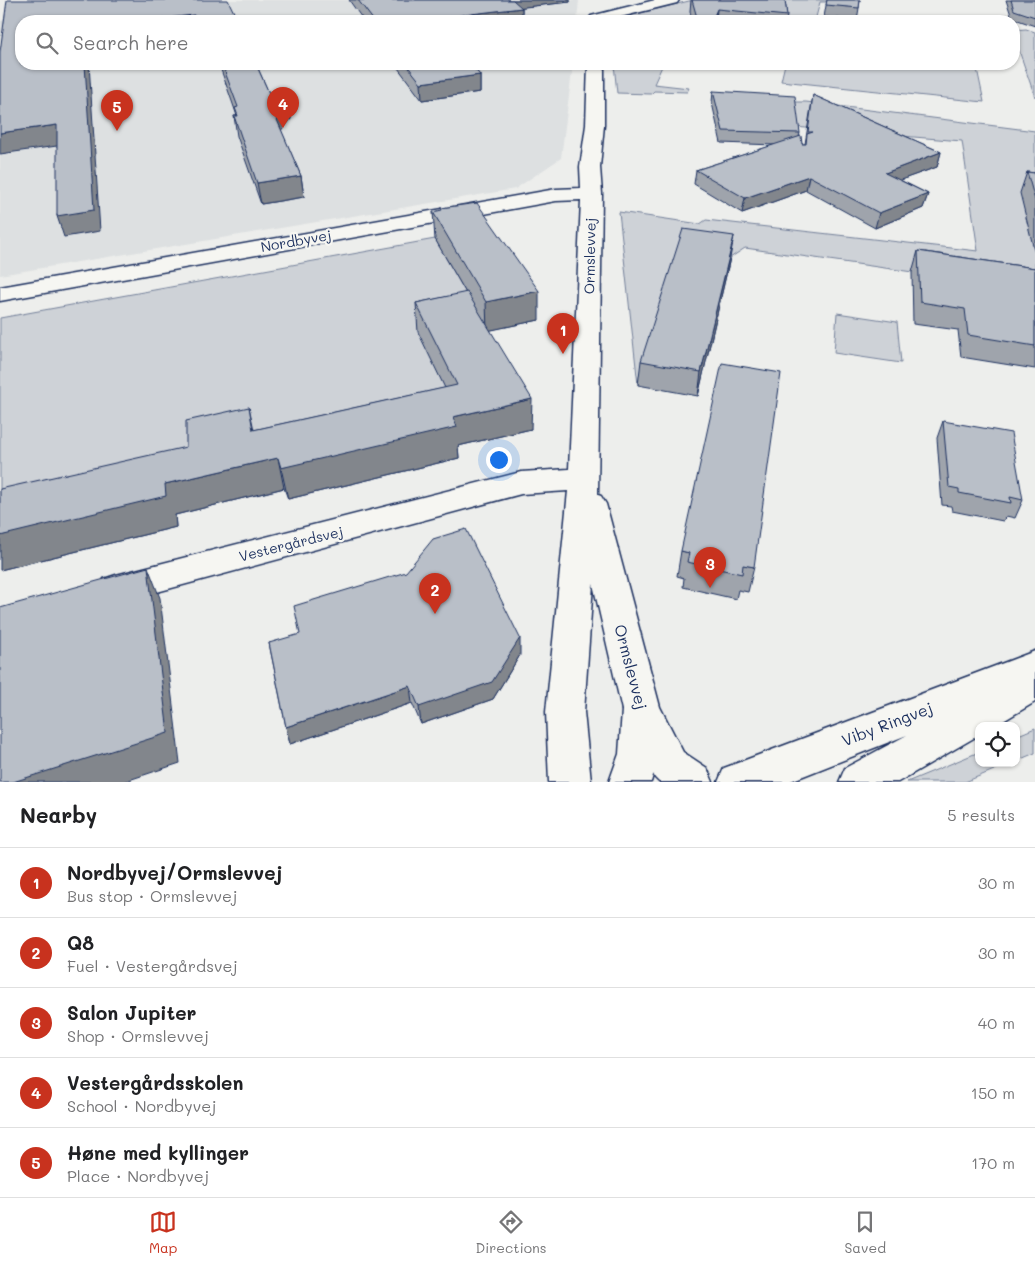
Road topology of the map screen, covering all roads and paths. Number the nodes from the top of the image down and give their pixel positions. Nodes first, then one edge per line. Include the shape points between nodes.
1 (672, 0) edge
2 (601, 15) edge
3 (596, 70) edge
4 (592, 194) junction
5 (0, 294) edge
6 (584, 479) junction
7 (84, 598) edge
8 (1035, 667) edge
9 (1035, 683) edge
10 (641, 710) junction
11 (570, 782) edge
12 (630, 782) edge
13 (692, 782) edge
14 (739, 782) edge
15 (860, 782) edge

1 - 2 street
3 - 4 street, Ormslevvej via 590,173
4 - 5 street, Nordbyvej via 556,195
4 - 6 street, Ormslevvej
6 - 7 street, Vestergårdsvej via 521,483
6 - 10 street, Ormslevvej
6 - 11 street, Ormslevvej via 565,712
8 - 14 street, Viby Ringvej
9 - 15 street
10 - 12 street via 639,754
10 - 13 street, Ormslevvej via 670,765

